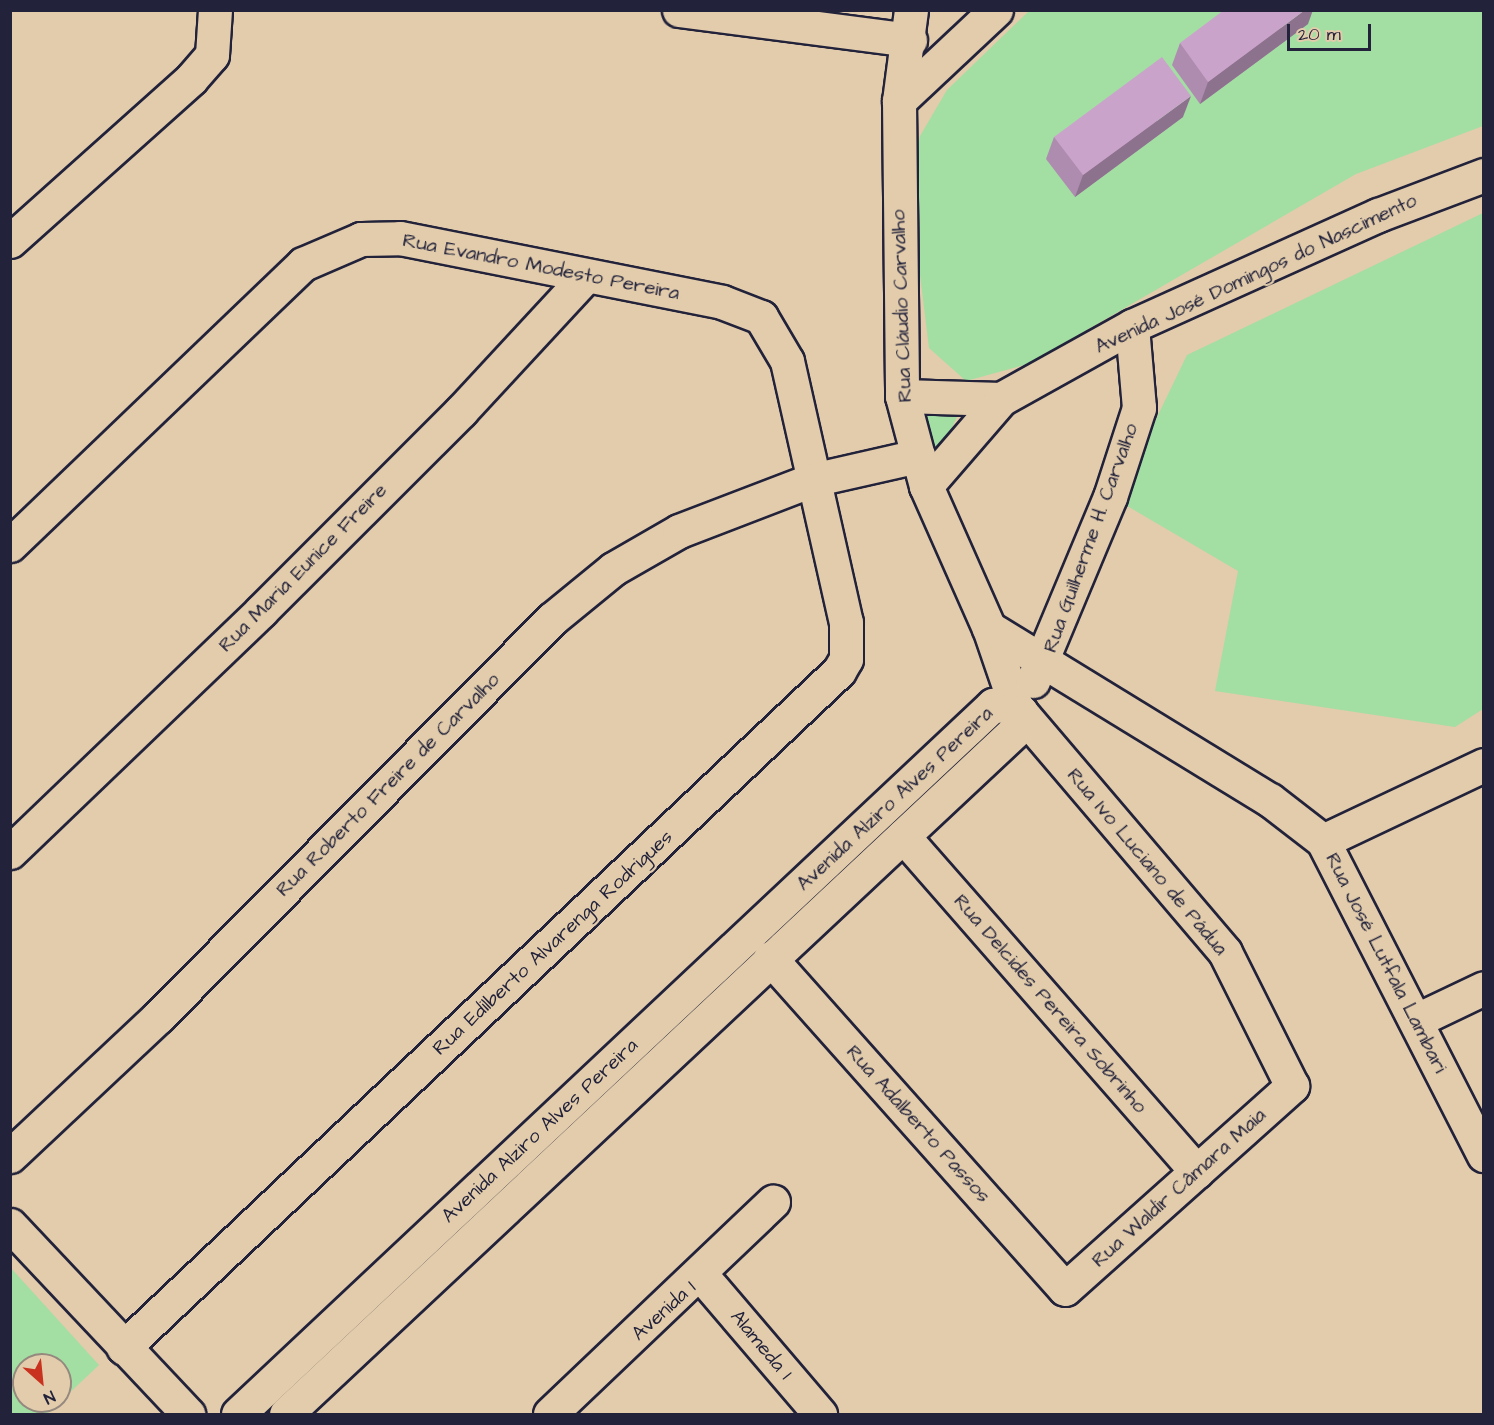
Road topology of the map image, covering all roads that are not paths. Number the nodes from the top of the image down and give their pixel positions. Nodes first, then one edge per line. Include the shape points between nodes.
1 (215, 10) edge
2 (679, 10) edge
3 (996, 10) edge
4 (911, 25) edge
5 (899, 101) junction
6 (1484, 175) edge
7 (10, 241) edge
8 (586, 276) junction
9 (1132, 326) junction
10 (902, 396) junction
11 (1001, 399) junction
12 (922, 471) junction
13 (812, 480) junction
14 (15, 532) edge
15 (989, 628) junction
16 (1045, 664) junction
17 (1019, 710) junction
18 (1484, 765) edge
19 (903, 836) junction
20 (1323, 841) junction
21 (10, 852) edge
22 (770, 958) junction
23 (1484, 988) edge
24 (1417, 1020) junction
25 (1292, 1086) joint
26 (1484, 1155) edge
27 (10, 1156) edge
28 (1197, 1172) junction
29 (774, 1203) dead end
30 (10, 1225) edge
31 (702, 1276) junction
32 (1065, 1289) joint
33 (123, 1348) junction
34 (188, 1414) edge
35 (238, 1414) edge
36 (286, 1414) edge
37 (550, 1414) edge
38 (820, 1414) edge

1 - 7 street via 212,56
2 - 4 street
3 - 5 street
4 - 5 street, Rua Cláudio Carvalho
5 - 10 street, Rua Cláudio Carvalho
6 - 9 street, Avenida José Domingos do Nascimento via 1378,214
8 - 13 street, Rua Evandro Modesto Pereira via 746,307 761,317 787,361
8 - 14 street, Rua Evandro Modesto Pereira via 400,238 361,239 331,250 303,264
8 - 21 street, Rua Maria Eunice Freire via 294,578
9 - 11 street, Avenida José Domingos do Nascimento
9 - 16 street, Rua Guilherme H. Carvalho via 1139,408
10 - 11 street
10 - 12 street, Rua Cláudio Carvalho
11 - 12 street
12 - 13 street, Rua Roberto Freire de Carvalho
12 - 15 street, Rua Cláudio Carvalho
13 - 27 street, Rua Roberto Freire de Carvalho via 679,531 582,593
13 - 33 street, Rua Edilberto Alvarenga Rodrigues via 846,622 846,659 838,671
15 - 16 street, Rua José Lutfala Lambari
15 - 17 street, Rua Cláudio Carvalho
16 - 17 street, Rua Guilherme H. Carvalho
16 - 20 street, Rua José Lutfala Lambari via 1270,800
17 - 19 street, Avenida Alziro Alves Pereira via 1018,728
17 - 25 street, Rua Ivo Luciano de Pádua via 1225,952
17 - 35 street, Avenida Alziro Alves Pereira via 993,705
18 - 20 street
19 - 22 street, Avenida Alziro Alves Pereira
19 - 28 street, Rua Delcides Pereira Sobrinho
20 - 24 street, Rua José Lutfala Lambari
22 - 32 street, Rua Adalberto Passos
22 - 36 street, Avenida Alziro Alves Pereira
23 - 24 street
24 - 26 street, Rua José Lutfala Lambari
25 - 28 street, Rua Waldir Câmara Maia
28 - 32 street, Rua Waldir Câmara Maia
29 - 31 street, Avenida 1
30 - 33 street
31 - 37 street, Avenida 1
31 - 38 street, Alameda 1
33 - 34 street

